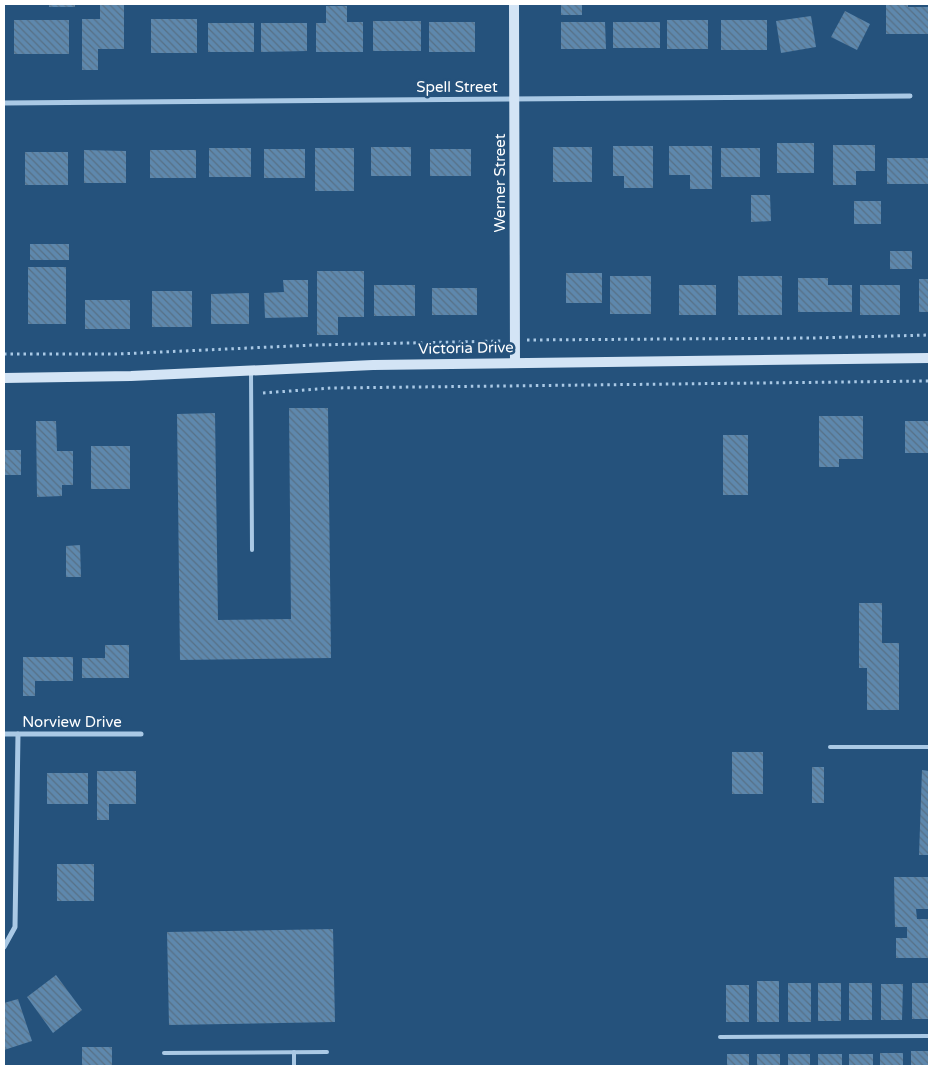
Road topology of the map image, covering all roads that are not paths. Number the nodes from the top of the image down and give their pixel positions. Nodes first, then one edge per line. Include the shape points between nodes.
1 (514, 4) edge
2 (910, 96) dead end
3 (515, 99) junction
4 (4, 102) edge
5 (929, 358) edge
6 (515, 362) junction
7 (251, 371) junction
8 (4, 378) edge
9 (252, 550) dead end
10 (4, 734) edge
11 (18, 734) junction
12 (141, 734) dead end
13 (830, 747) dead end
14 (929, 748) edge
15 (4, 947) edge
16 (929, 1036) edge
17 (720, 1037) dead end
18 (294, 1052) junction
19 (327, 1052) dead end
20 (164, 1053) dead end
21 (294, 1066) edge

1 - 3 street, Werner Street
2 - 3 street, Spell Street
3 - 4 street, Spell Street
3 - 6 street, Werner Street
5 - 6 street, Victoria Drive
6 - 7 street, Victoria Drive
7 - 8 street, Victoria Drive
7 - 9 lane
10 - 11 street, Norview Drive
11 - 12 street, Norview Drive
11 - 15 street via 15,927
13 - 14 lane
16 - 17 lane
18 - 19 lane
18 - 20 lane
18 - 21 lane

